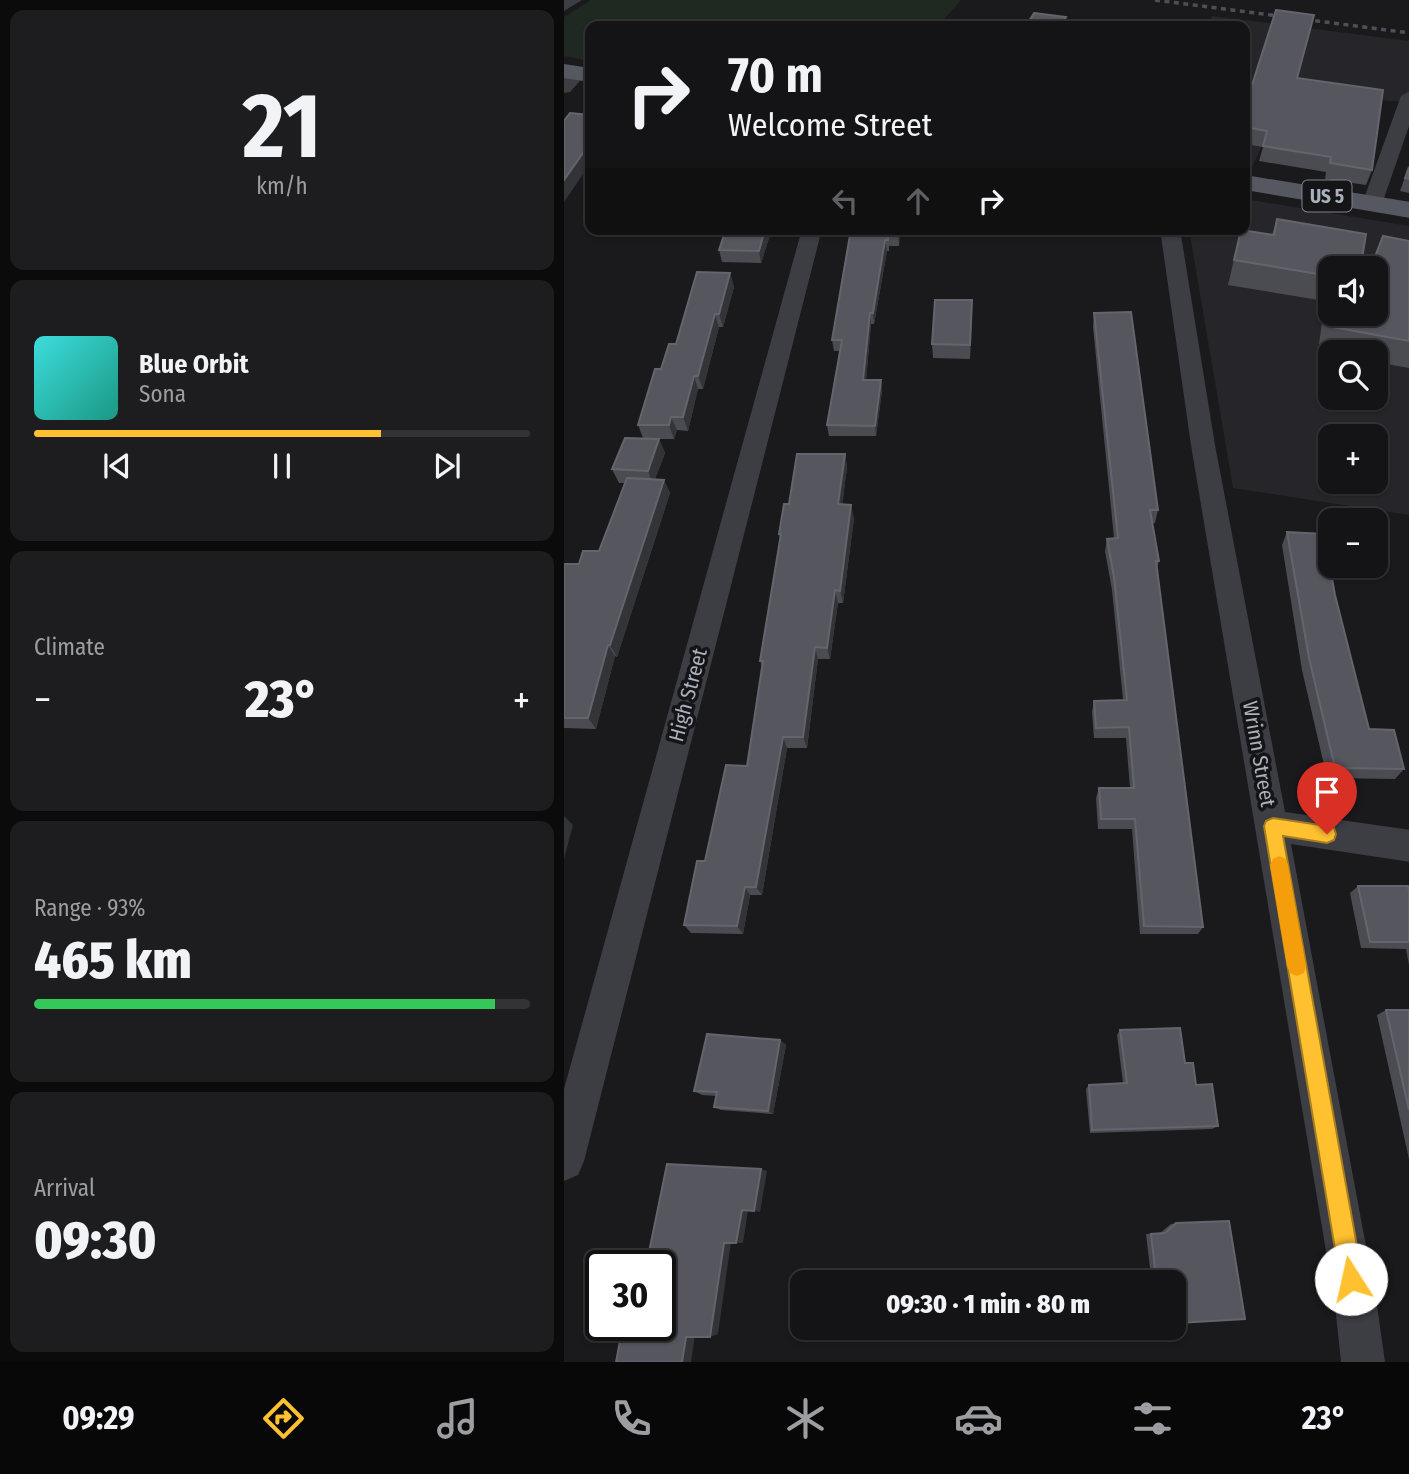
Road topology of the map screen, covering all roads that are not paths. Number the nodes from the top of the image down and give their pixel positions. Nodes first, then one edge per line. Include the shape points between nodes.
1 (574, 0) edge
2 (564, 6) edge
3 (1409, 96) edge
4 (1250, 184) edge
5 (1372, 204) junction
6 (1409, 210) edge
7 (810, 235) edge
8 (1171, 235) edge
9 (1273, 826) junction
10 (1409, 846) edge
11 (564, 1161) edge
12 (1363, 1362) edge

1 - 2 street
3 - 5 street
4 - 5 main road, US 5
5 - 6 main road, US 5
7 - 11 street, High Street
8 - 9 street, Wrinn Street via 1203,445
9 - 10 street
9 - 12 street, Wrinn Street

